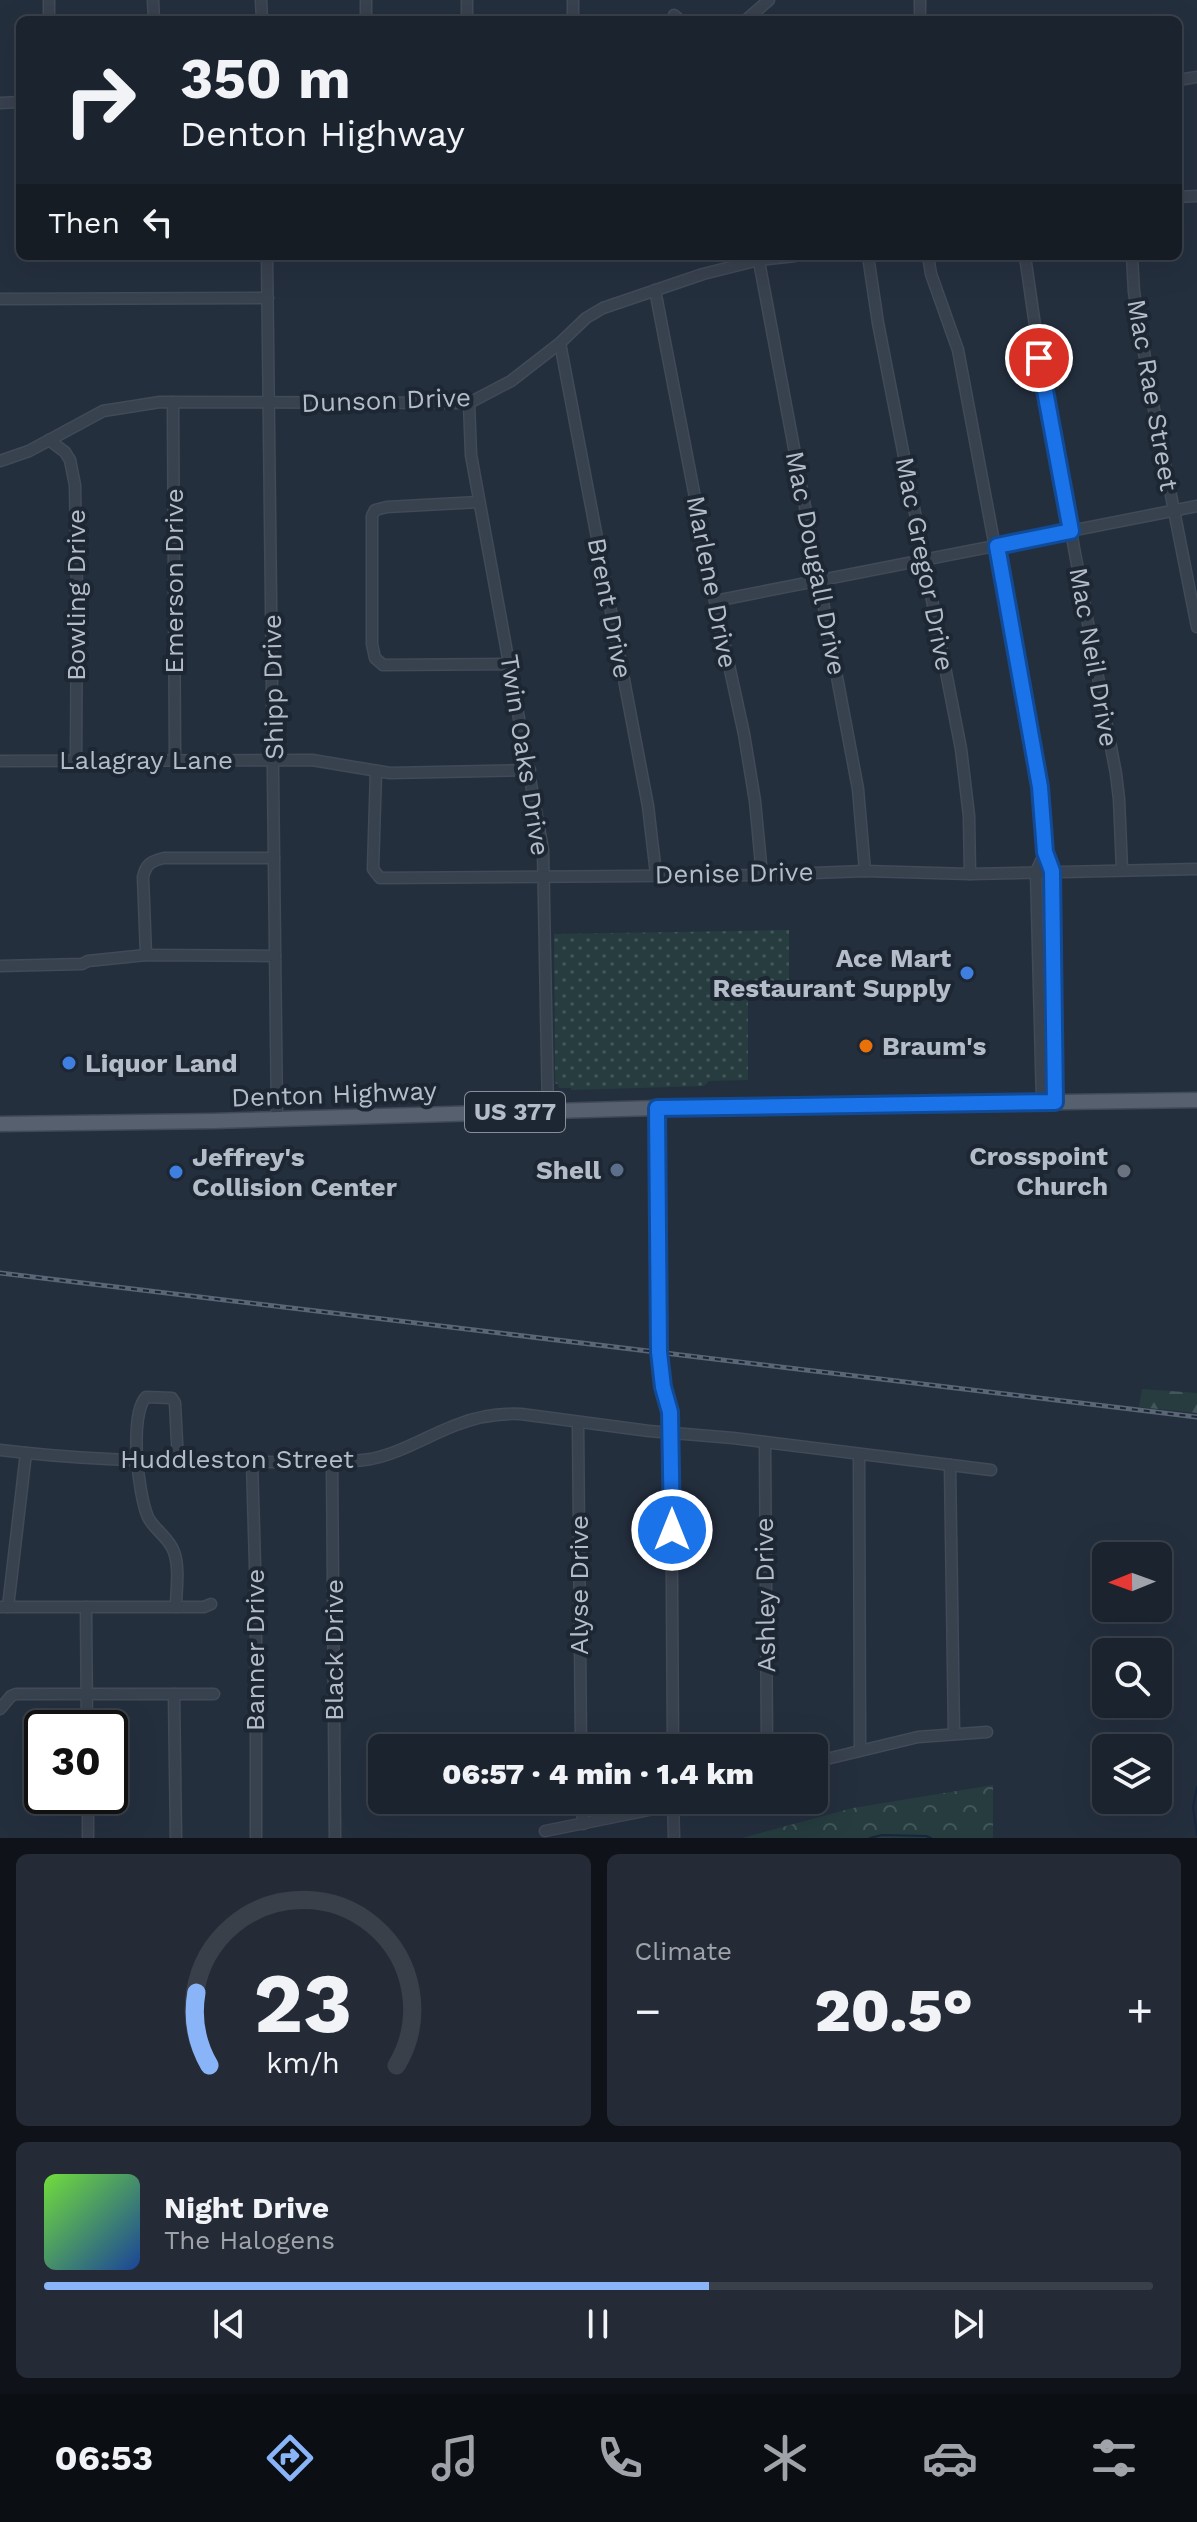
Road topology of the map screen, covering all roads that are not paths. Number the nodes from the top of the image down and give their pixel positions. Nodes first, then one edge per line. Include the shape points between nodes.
1 (769, 0) edge
2 (751, 16) edge
3 (267, 260) edge
4 (752, 260) edge
5 (759, 260) edge
6 (869, 260) edge
7 (929, 260) edge
8 (1026, 260) edge
9 (1132, 260) edge
10 (655, 290) junction
11 (268, 298) junction
12 (0, 299) edge
13 (560, 343) junction
14 (173, 402) junction
15 (270, 403) junction
16 (469, 403) junction
17 (49, 440) junction
18 (0, 461) edge
19 (479, 502) junction
20 (1197, 506) edge
21 (1174, 511) junction
22 (1071, 531) junction
23 (997, 546) junction
24 (924, 560) junction
25 (819, 581) junction
26 (715, 601) junction
27 (1197, 627) edge
28 (510, 664) junction
29 (175, 760) junction
30 (273, 760) junction
31 (0, 761) edge
32 (76, 761) junction
33 (530, 770) junction
34 (376, 771) junction
35 (1045, 852) junction
36 (274, 858) junction
37 (1122, 869) junction
38 (1197, 869) edge
39 (865, 871) junction
40 (1052, 871) junction
41 (1036, 872) junction
42 (656, 874) junction
43 (970, 874) junction
44 (762, 875) junction
45 (544, 876) junction
46 (146, 955) junction
47 (275, 956) junction
48 (0, 966) edge
49 (1054, 997) junction
50 (1039, 998) junction
51 (1197, 1100) edge
52 (1048, 1102) junction
53 (657, 1108) junction
54 (548, 1111) junction
55 (277, 1119) junction
56 (0, 1124) edge
57 (578, 1422) junction
58 (671, 1432) junction
59 (765, 1442) junction
60 (0, 1450) edge
61 (26, 1453) junction
62 (859, 1454) junction
63 (138, 1460) junction
64 (332, 1461) junction
65 (178, 1462) junction
66 (252, 1462) junction
67 (950, 1465) junction
68 (991, 1470) dead end
69 (211, 1604) dead end
70 (4, 1607) edge
71 (86, 1607) junction
72 (176, 1607) junction
73 (87, 1694) junction
74 (174, 1694) junction
75 (214, 1694) dead end
76 (0, 1709) edge
77 (87, 1710) edge
78 (987, 1732) dead end
79 (954, 1733) junction
80 (581, 1734) edge
81 (673, 1734) edge
82 (767, 1734) edge
83 (860, 1749) junction
84 (828, 1758) edge
85 (88, 1814) edge
86 (583, 1814) edge
87 (624, 1814) edge
88 (676, 1814) edge
89 (583, 1824) junction
90 (545, 1831) dead end
91 (88, 1838) edge
92 (176, 1838) edge
93 (256, 1838) edge
94 (335, 1838) edge
95 (674, 1838) edge

1 - 2 street
3 - 11 street, Shipp Drive
4 - 10 street, Dunson Drive
5 - 25 street, Mac Dougall Drive
6 - 24 street, Mac Gregor Drive
7 - 23 street via 958,350
8 - 22 street, Mac Neil Drive
9 - 21 street, Mac Rae Street via 1148,380
10 - 13 street, Dunson Drive via 603,308
10 - 26 street, Marlene Drive
11 - 12 street
11 - 15 street, Shipp Drive
13 - 16 street, Dunson Drive via 511,381
13 - 42 street, Brent Drive via 648,806
14 - 15 street, Dunson Drive
14 - 17 street, Dunson Drive via 112,408
14 - 29 street, Emerson Drive
15 - 16 street, Dunson Drive
15 - 30 street, Shipp Drive
16 - 19 street, Twin Oaks Drive
17 - 18 street, Dunson Drive
17 - 32 street, Bowling Drive via 70,460 75,485
19 - 28 street, Twin Oaks Drive
19 - 28 street via 375,510 372,644 383,665
20 - 21 street
21 - 22 street
21 - 27 street, Mac Rae Street
22 - 23 street
22 - 37 street, Mac Neil Drive via 1116,774
23 - 24 street
23 - 35 street via 1040,787
24 - 25 street
24 - 43 street, Mac Gregor Drive via 965,772
25 - 26 street
25 - 39 street, Mac Dougall Drive via 858,789
26 - 44 street, Marlene Drive via 744,734
28 - 33 street, Twin Oaks Drive
29 - 30 street, Lalagray Lane
29 - 32 street, Lalagray Lane
30 - 34 street, Lalagray Lane via 328,761
30 - 36 street, Shipp Drive
31 - 32 street, Lalagray Lane
33 - 34 street, Lalagray Lane
33 - 45 street, Twin Oaks Drive
34 - 45 street, Denise Drive via 373,869 380,878
35 - 40 street
35 - 41 street
36 - 46 street via 150,862 143,877
36 - 47 street, Shipp Drive
37 - 38 street, Denise Drive
37 - 40 street, Denise Drive
39 - 43 street, Denise Drive
39 - 44 street, Denise Drive
40 - 41 street, Denise Drive
40 - 49 street
41 - 43 street, Denise Drive
41 - 50 street
42 - 44 street, Denise Drive
42 - 45 street, Denise Drive
45 - 54 street, Twin Oaks Drive
46 - 47 street
46 - 48 street via 82,964
47 - 55 street, Shipp Drive
49 - 50 street
49 - 52 street
50 - 52 street
51 - 52 main road, Denton Highway / US 377
52 - 53 main road, Denton Highway / US 377
53 - 54 main road, Denton Highway / US 377
53 - 58 street via 660,1363
54 - 55 main road, Denton Highway / US 377
55 - 56 main road, Denton Highway / US 377
57 - 58 street, Huddleston Street
57 - 64 street, Huddleston Street via 506,1414 455,1425 387,1455
57 - 80 street, Alyse Drive
58 - 59 street, Huddleston Street
58 - 81 street
59 - 62 street, Huddleston Street
59 - 82 street, Ashley Drive
60 - 61 street, Huddleston Street
61 - 63 street, Huddleston Street
61 - 70 street
62 - 67 street, Huddleston Street
62 - 83 street
63 - 65 street, Huddleston Street
63 - 65 street via 141,1402 166,1396 175,1403
63 - 72 street via 148,1516 175,1555
64 - 66 street, Huddleston Street
64 - 94 street, Black Drive
65 - 66 street, Huddleston Street
66 - 93 street, Banner Drive
67 - 68 street, Huddleston Street
67 - 79 street
69 - 72 street
70 - 71 street
71 - 72 street
71 - 73 street
73 - 74 street
73 - 76 street via 16,1694
73 - 77 street
74 - 75 street
74 - 92 street
78 - 79 street
79 - 83 street
83 - 84 street
85 - 91 street
86 - 89 street
87 - 89 street
88 - 95 street
89 - 90 street

